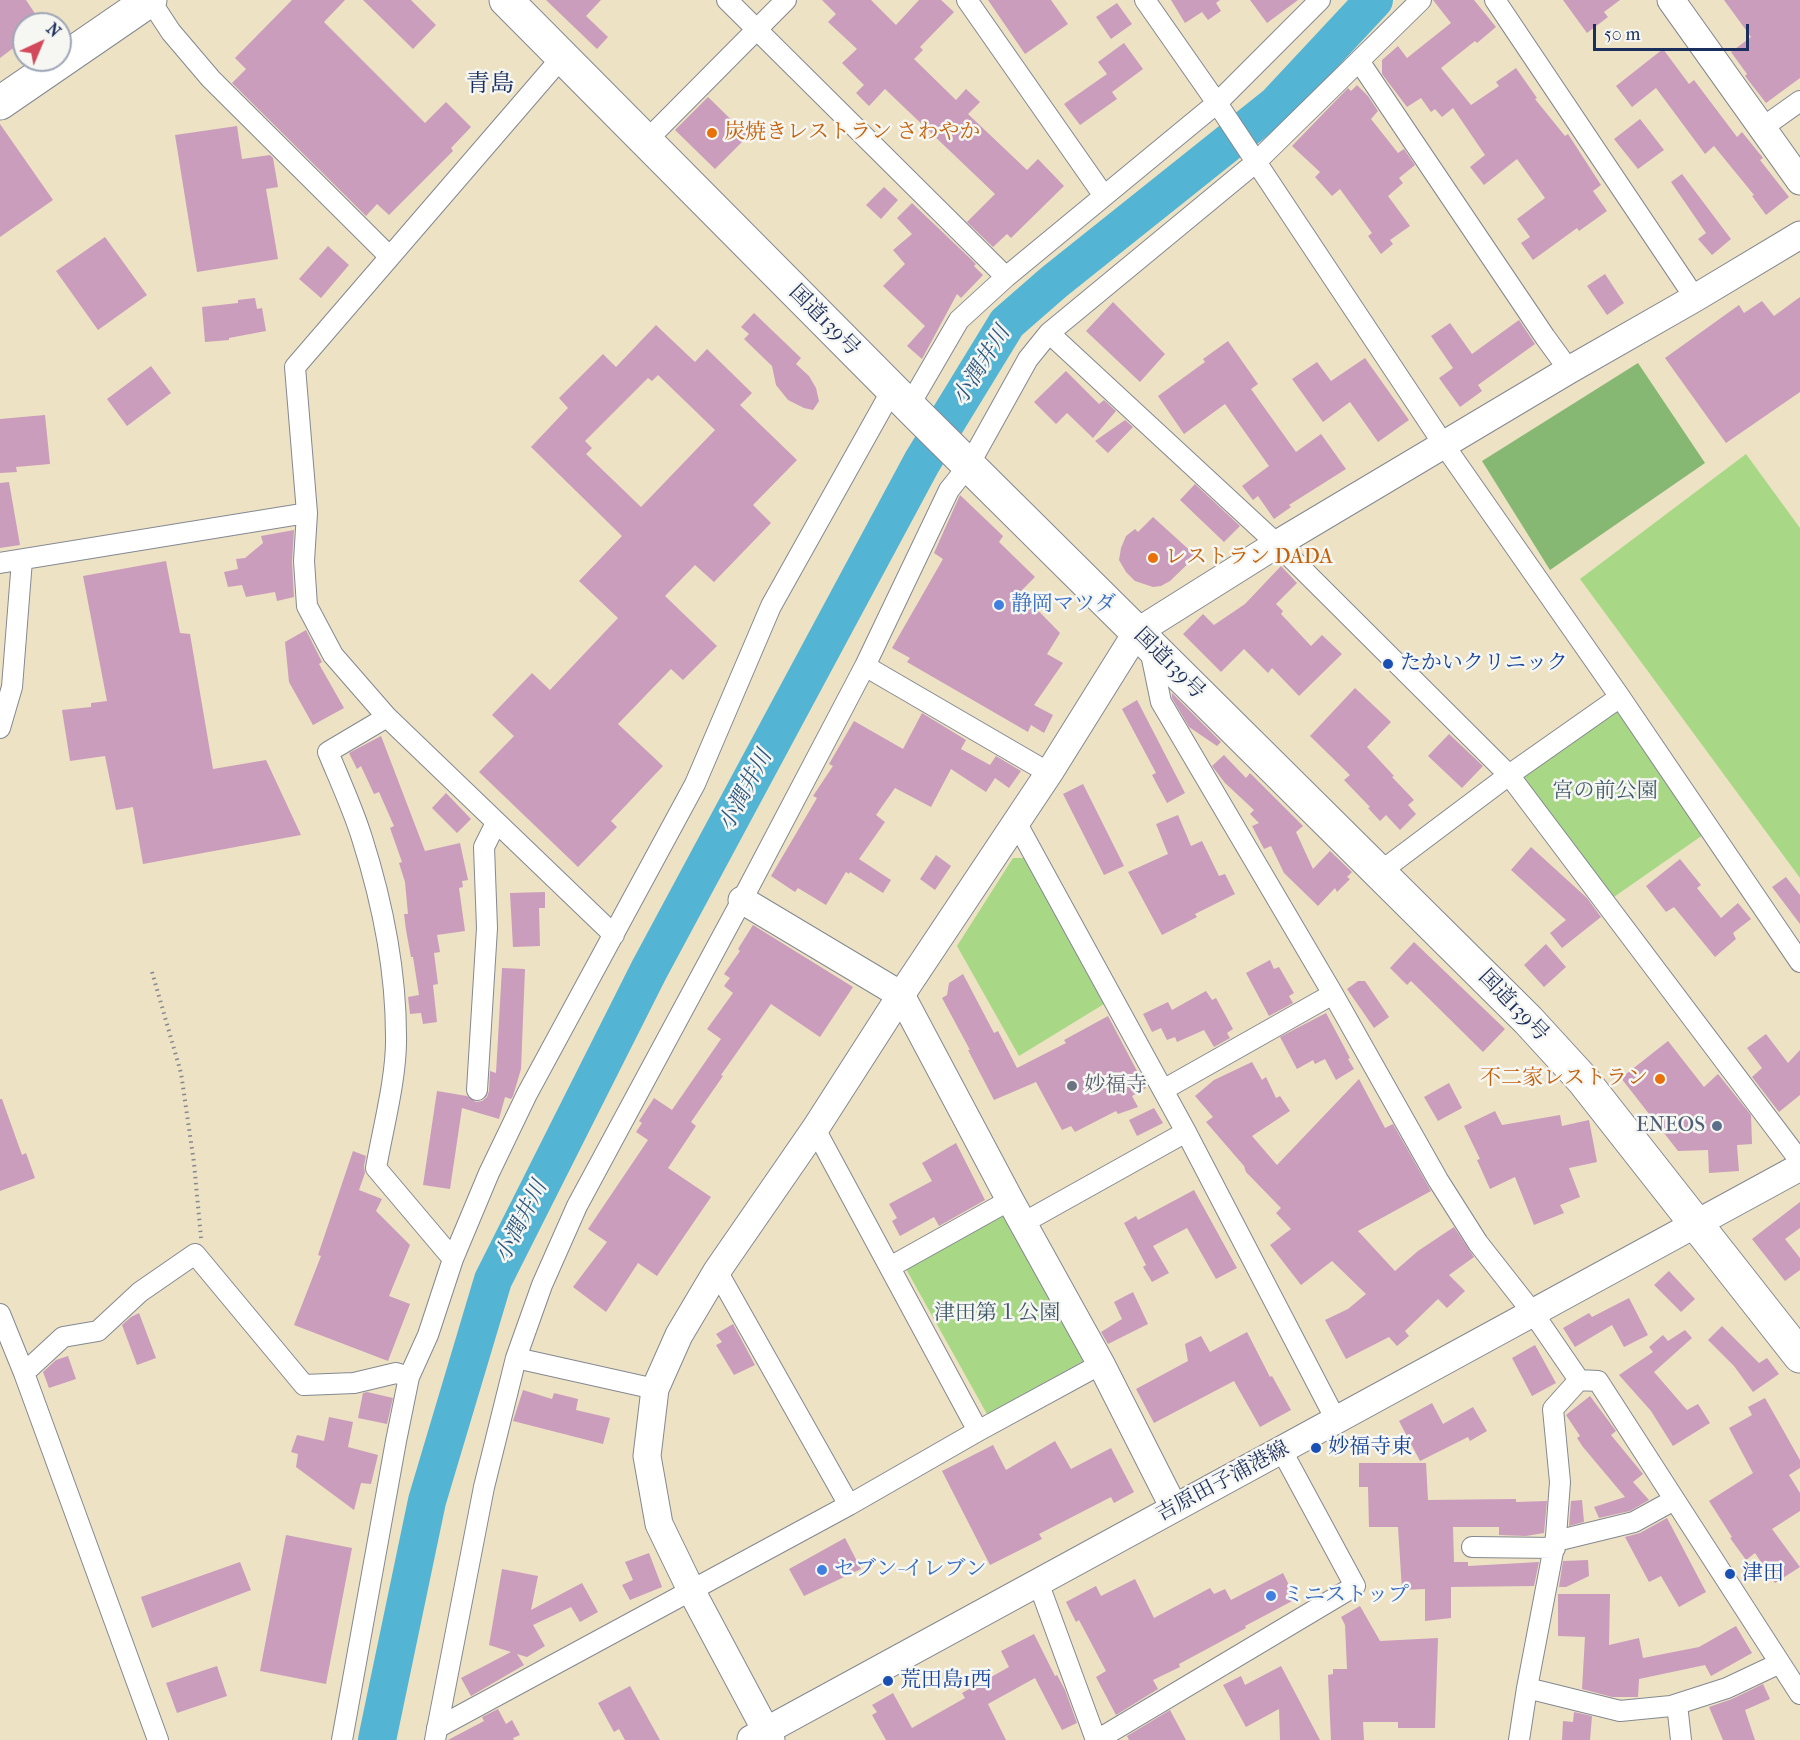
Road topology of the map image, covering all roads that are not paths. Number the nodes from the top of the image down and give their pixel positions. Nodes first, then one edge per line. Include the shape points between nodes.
1 (150, 0) edge
2 (506, 0) edge
3 (727, 0) edge
4 (786, 0) edge
5 (967, 0) edge
6 (1145, 0) edge
7 (1320, 0) edge
8 (1421, 0) edge
9 (1495, 0) edge
10 (1671, 0) edge
11 (756, 29) junction
12 (563, 56) junction
13 (1359, 61) junction
14 (1800, 101) edge
15 (0, 103) edge
16 (1216, 103) junction
17 (1762, 128) junction
18 (647, 140) junction
19 (1255, 163) junction
20 (1800, 181) edge
21 (1104, 196) junction
22 (1800, 235) edge
23 (390, 257) junction
24 (1006, 276) junction
25 (1695, 298) junction
26 (1049, 333) junction
27 (1569, 370) junction
28 (906, 403) junction
29 (1444, 445) junction
30 (965, 461) junction
31 (307, 513) junction
32 (1278, 544) junction
33 (22, 560) junction
34 (0, 563) edge
35 (1143, 639) junction
36 (865, 666) junction
37 (1620, 697) junction
38 (387, 717) junction
39 (0, 728) edge
40 (1049, 772) junction
41 (1509, 775) junction
42 (1016, 822) junction
43 (496, 823) junction
44 (1380, 872) junction
45 (742, 900) junction
46 (614, 935) junction
47 (1800, 962) edge
48 (1333, 994) junction
49 (901, 995) junction
50 (477, 1090) dead end
51 (1163, 1090) junction
52 (815, 1129) junction
53 (1186, 1132) junction
54 (1800, 1161) edge
55 (1800, 1167) edge
56 (1010, 1200) junction
57 (1023, 1223) junction
58 (1696, 1224) junction
59 (453, 1258) junction
60 (890, 1267) junction
61 (717, 1271) junction
62 (1533, 1313) junction
63 (0, 1314) edge
64 (1800, 1356) edge
65 (516, 1358) junction
66 (1101, 1364) junction
67 (24, 1373) junction
68 (409, 1377) junction
69 (1579, 1380) junction
70 (655, 1389) junction
71 (1336, 1420) junction
72 (978, 1431) junction
73 (1282, 1450) junction
74 (1674, 1500) junction
75 (849, 1505) junction
76 (1173, 1508) junction
77 (1555, 1545) junction
78 (1472, 1547) dead end
79 (1038, 1582) junction
80 (691, 1590) junction
81 (1780, 1663) junction
82 (1527, 1688) junction
83 (1800, 1694) edge
84 (1677, 1704) junction
85 (436, 1734) edge
86 (762, 1737) edge
87 (158, 1740) edge
88 (342, 1740) edge
89 (1097, 1740) edge
90 (1519, 1740) edge
91 (1681, 1740) edge

1 - 15 highway
1 - 23 street via 211,79
2 - 12 highway, 国道139号
3 - 11 street
4 - 11 street
5 - 21 street
6 - 16 street
7 - 16 street
8 - 13 street
9 - 25 street
10 - 17 street
11 - 18 street
11 - 24 street
12 - 18 highway, 国道139号
12 - 23 street
13 - 19 street
13 - 27 street
14 - 17 street
16 - 19 street
16 - 21 street
17 - 20 street
18 - 28 highway, 国道139号
19 - 26 street
19 - 29 street
21 - 24 street
22 - 25 street
23 - 31 street via 295,368
24 - 28 street via 959,320
25 - 27 street
26 - 30 street via 1028,359
26 - 32 street
27 - 29 street
28 - 30 highway, 国道139号
28 - 46 street via 771,606 696,784
29 - 32 street
29 - 37 street
30 - 35 highway, 国道139号
30 - 36 street
31 - 33 street
31 - 38 street via 307,606 333,655
32 - 35 street
32 - 41 street
33 - 34 street
33 - 39 street via 12,687
35 - 40 street
35 - 44 highway, 国道139号
35 - 48 street via 1161,702
36 - 40 street
36 - 45 street
37 - 41 street
37 - 47 street
38 - 43 street
38 - 59 street via 328,752 362,836 380,900 393,981 396,1038 376,1168
40 - 42 street
41 - 44 street
41 - 54 street
42 - 49 street
42 - 51 street
43 - 46 street
43 - 50 street via 484,847 487,928
44 - 58 highway, 国道139号 via 1583,1080
45 - 49 street
45 - 65 street via 577,1206 542,1285
46 - 59 street via 527,1094
48 - 51 street
48 - 62 street via 1438,1180 1478,1243
49 - 52 street
49 - 56 street
51 - 53 street
52 - 60 street
52 - 61 street
53 - 57 street
53 - 71 street
55 - 58 street, 吉原田子浦港線
56 - 57 street
56 - 60 street
57 - 66 street
58 - 62 street, 吉原田子浦港線
58 - 64 highway, 国道139号
59 - 68 street via 428,1335
60 - 72 street
61 - 70 street via 679,1335
61 - 75 street
62 - 69 street
62 - 71 street, 吉原田子浦港線
63 - 67 street
65 - 70 street
65 - 85 street via 484,1487
66 - 72 street
66 - 76 street
67 - 68 street via 63,1337 98,1332 140,1292 195,1254 304,1385 354,1383 396,1372
67 - 87 street
68 - 88 street
69 - 74 street via 1598,1381
69 - 77 street via 1553,1409 1560,1482
70 - 80 street via 647,1456 659,1524
71 - 73 street, 吉原田子浦港線
72 - 75 street
73 - 76 street, 吉原田子浦港線
73 - 89 street via 1355,1586
74 - 77 street via 1634,1522
74 - 81 street
75 - 80 street
76 - 79 street, 吉原田子浦港線
77 - 78 street
77 - 82 street
79 - 86 street, 吉原田子浦港線
79 - 89 street
80 - 85 street
80 - 86 street
81 - 83 street
81 - 84 street via 1727,1689
82 - 84 street via 1620,1711
82 - 90 street
84 - 91 street

